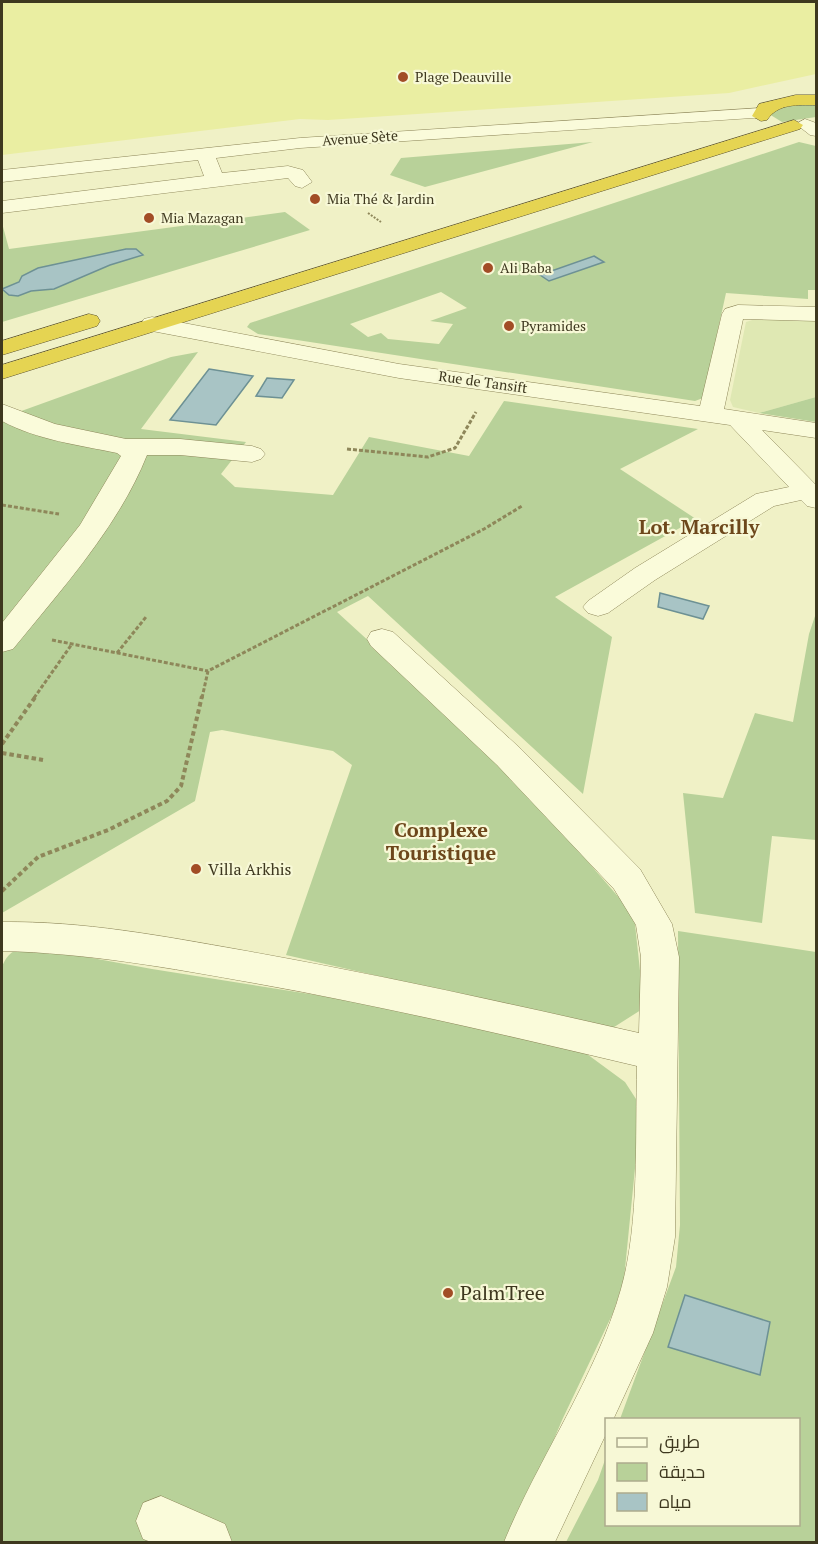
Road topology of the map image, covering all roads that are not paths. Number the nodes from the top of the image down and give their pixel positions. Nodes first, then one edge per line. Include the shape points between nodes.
1 (814, 99) edge
2 (761, 114) junction
3 (808, 126) edge
4 (683, 138) dead end
5 (205, 152) junction
6 (2, 176) edge
7 (215, 180) junction
8 (302, 182) dead end
9 (2, 207) edge
10 (816, 314) edge
11 (104, 316) dead end
12 (152, 324) junction
13 (2, 348) edge
14 (2, 372) edge
15 (2, 411) edge
16 (711, 413) junction
17 (737, 418) junction
18 (816, 430) edge
19 (126, 447) junction
20 (252, 454) dead end
21 (812, 496) edge
22 (598, 607) dead end
23 (6, 637) edge
24 (382, 639) dead end
25 (2, 938) edge
26 (657, 1054) junction
27 (161, 1521) dead end
28 (207, 1542) edge
29 (529, 1542) edge

1 - 2 highway via 773,104
2 - 3 highway via 773,123
2 - 4 highway
2 - 5 street, Avenue Sète via 447,132
3 - 12 highway
5 - 6 street, Avenue Sète
5 - 7 street
7 - 8 street via 288,172 296,174
7 - 9 street
10 - 16 street via 732,314
11 - 13 highway
12 - 14 highway
12 - 16 street, Rue de Tansift via 493,383
15 - 19 street via 49,430
16 - 17 street, Rue de Tansift
17 - 18 street, Rue de Tansift
17 - 21 street
19 - 20 street
19 - 23 street via 134,455 122,482 46,589
21 - 22 street via 765,501
24 - 26 street via 509,757 627,879 644,903 654,924 660,957
25 - 26 street via 101,942 348,984
26 - 29 street via 653,1237 644,1287 630,1333
27 - 28 street

